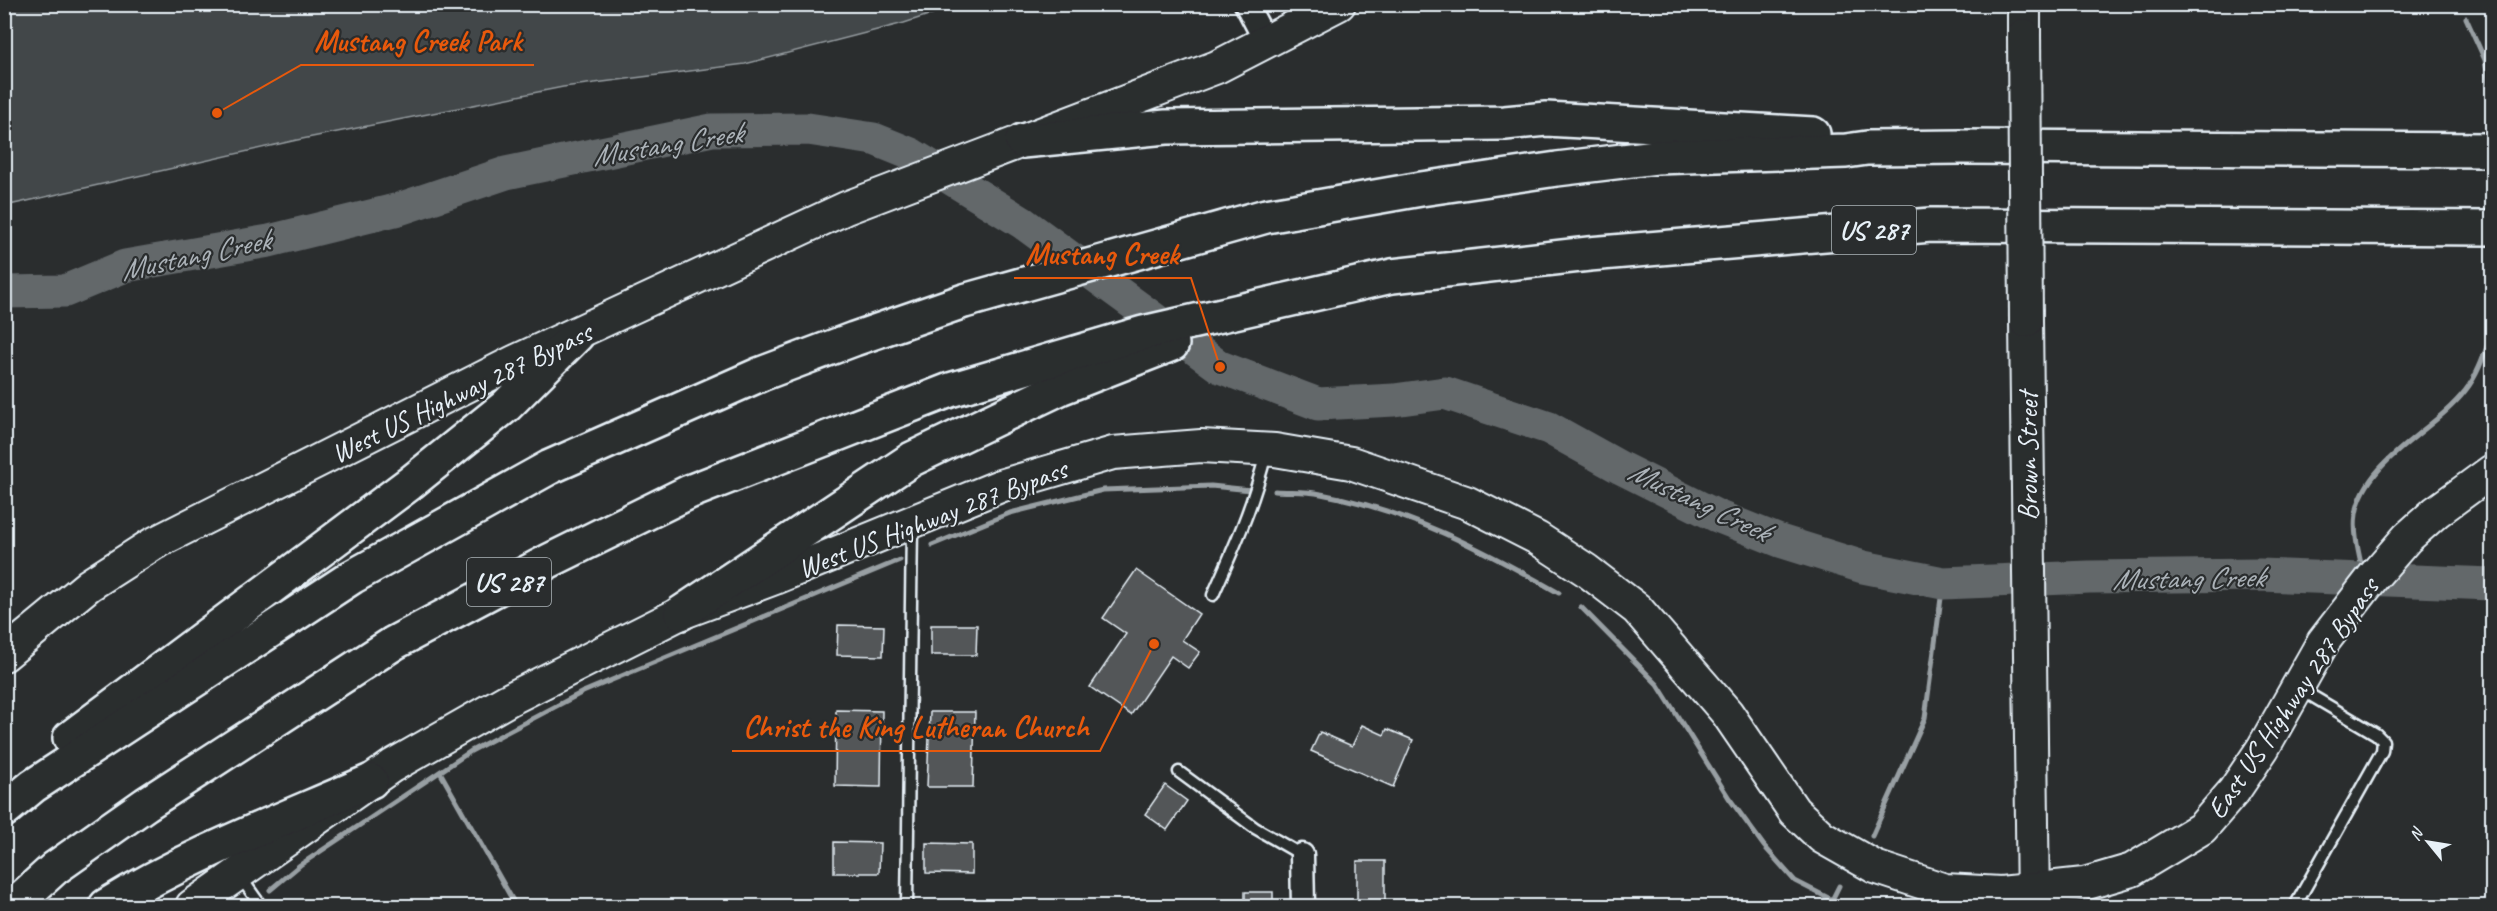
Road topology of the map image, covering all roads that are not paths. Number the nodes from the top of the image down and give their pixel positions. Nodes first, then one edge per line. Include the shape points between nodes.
1 (1246, 4) edge
2 (1339, 4) edge
3 (2024, 20) edge
4 (1266, 42) junction
5 (1012, 144) junction
6 (1867, 148) junction
7 (2493, 150) edge
8 (2493, 228) edge
9 (1261, 308) junction
10 (577, 334) junction
11 (1266, 450) junction
12 (2493, 471) edge
13 (912, 522) junction
14 (1213, 595) dead end
15 (681, 613) junction
16 (4, 655) edge
17 (2298, 687) junction
18 (1179, 772) dead end
19 (370, 781) junction
20 (4, 803) edge
21 (4, 810) edge
22 (1302, 855) joint
23 (238, 874) junction
24 (2033, 898) edge
25 (13, 906) edge
26 (106, 906) edge
27 (192, 906) edge
28 (261, 906) edge
29 (907, 906) edge
30 (1303, 906) edge
31 (2295, 906) edge

1 - 4 street
2 - 4 main road, West US Highway 287 Bypass
3 - 24 main road, Brown Street, bridge
4 - 5 main road, West US Highway 287 Bypass via 1217,67
5 - 6 highway via 1166,127 1505,123 1546,119 1807,133
5 - 10 main road, West US Highway 287 Bypass via 846,208
6 - 7 highway, US 287
6 - 21 highway, US 287 via 1656,157 1422,189 1266,216 964,301 761,374 550,467 352,577 33,786
8 - 9 highway, US 287 via 1931,225 1589,254 1392,276
9 - 15 highway via 1084,379 912,459
9 - 25 highway, US 287 via 1143,333 950,390 689,492 384,650 146,804 55,868
10 - 16 main road, West US Highway 287 Bypass via 153,544 89,585
10 - 20 highway via 506,406 409,484 63,743 28,773
11 - 13 main road, West US Highway 287 Bypass via 1201,446 1113,453 1000,486
11 - 14 lane via 1242,530
11 - 24 main road, West US Highway 287 Bypass via 1351,463 1468,502 1537,538 1637,609 1727,713 1794,811 1822,837 1875,867 1945,890 2001,892
12 - 17 main road, East US Highway 287 Bypass via 2407,537 2323,642
13 - 15 main road, West US Highway 287 Bypass
13 - 29 lane
15 - 19 main road, West US Highway 287 Bypass via 508,699
17 - 24 main road, East US Highway 287 Bypass via 2234,791 2202,828 2132,870 2084,885 2055,886
17 - 31 lane via 2383,741 2382,751
18 - 22 lane via 1255,828
19 - 23 main road, West US Highway 287 Bypass
19 - 26 highway via 234,840
22 - 30 street
23 - 27 main road, West US Highway 287 Bypass
23 - 28 lane

